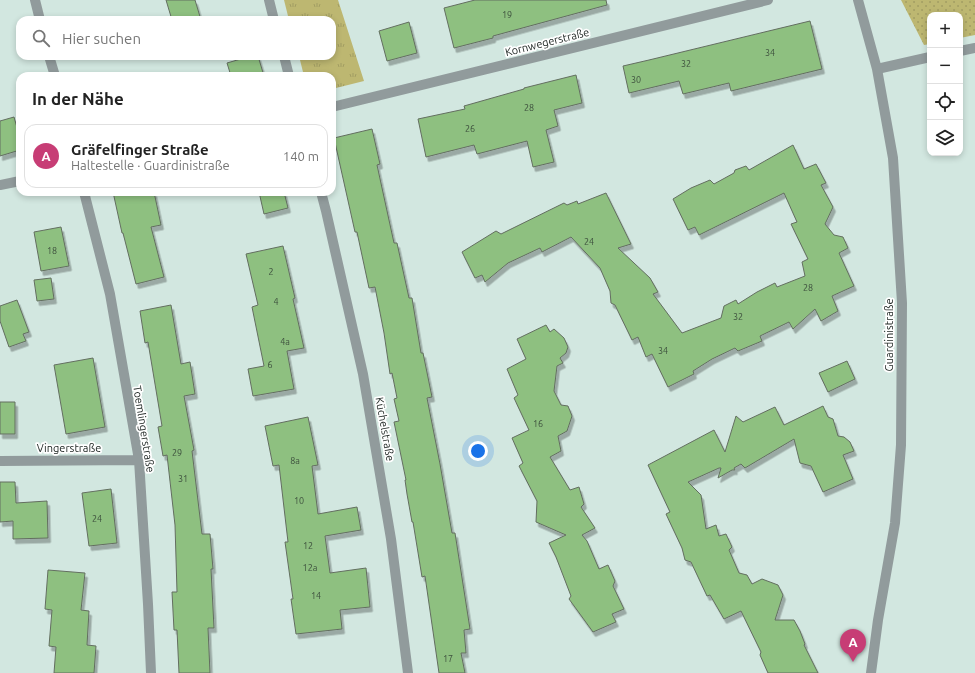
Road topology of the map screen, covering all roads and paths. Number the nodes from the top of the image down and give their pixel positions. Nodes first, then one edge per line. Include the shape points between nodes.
1 (35, 0) edge
2 (269, 0) edge
3 (768, 0) edge
4 (858, 0) edge
5 (39, 16) edge
6 (273, 16) edge
7 (975, 48) edge
8 (963, 50) edge
9 (927, 58) edge
10 (50, 60) edge
11 (285, 60) edge
12 (877, 69) junction
13 (54, 72) edge
14 (288, 72) edge
15 (336, 106) edge
16 (16, 182) edge
17 (0, 185) edge
18 (85, 196) edge
19 (322, 196) edge
20 (139, 460) junction
21 (0, 461) edge
22 (151, 673) edge
23 (408, 673) edge
24 (871, 673) edge

1 - 5 street
2 - 6 street
3 - 15 street, Kornwegerstraße
4 - 12 street, Guardinistraße
7 - 8 street
9 - 12 street
10 - 13 street
11 - 14 street
12 - 24 street, Guardinistraße via 893,158 902,303 901,445 895,523
16 - 17 street
18 - 20 street, Toemlingerstraße via 110,294
19 - 23 street, Küchelstraße via 363,374 391,539
20 - 21 street, Vingerstraße
20 - 22 street, Toemlingerstraße

